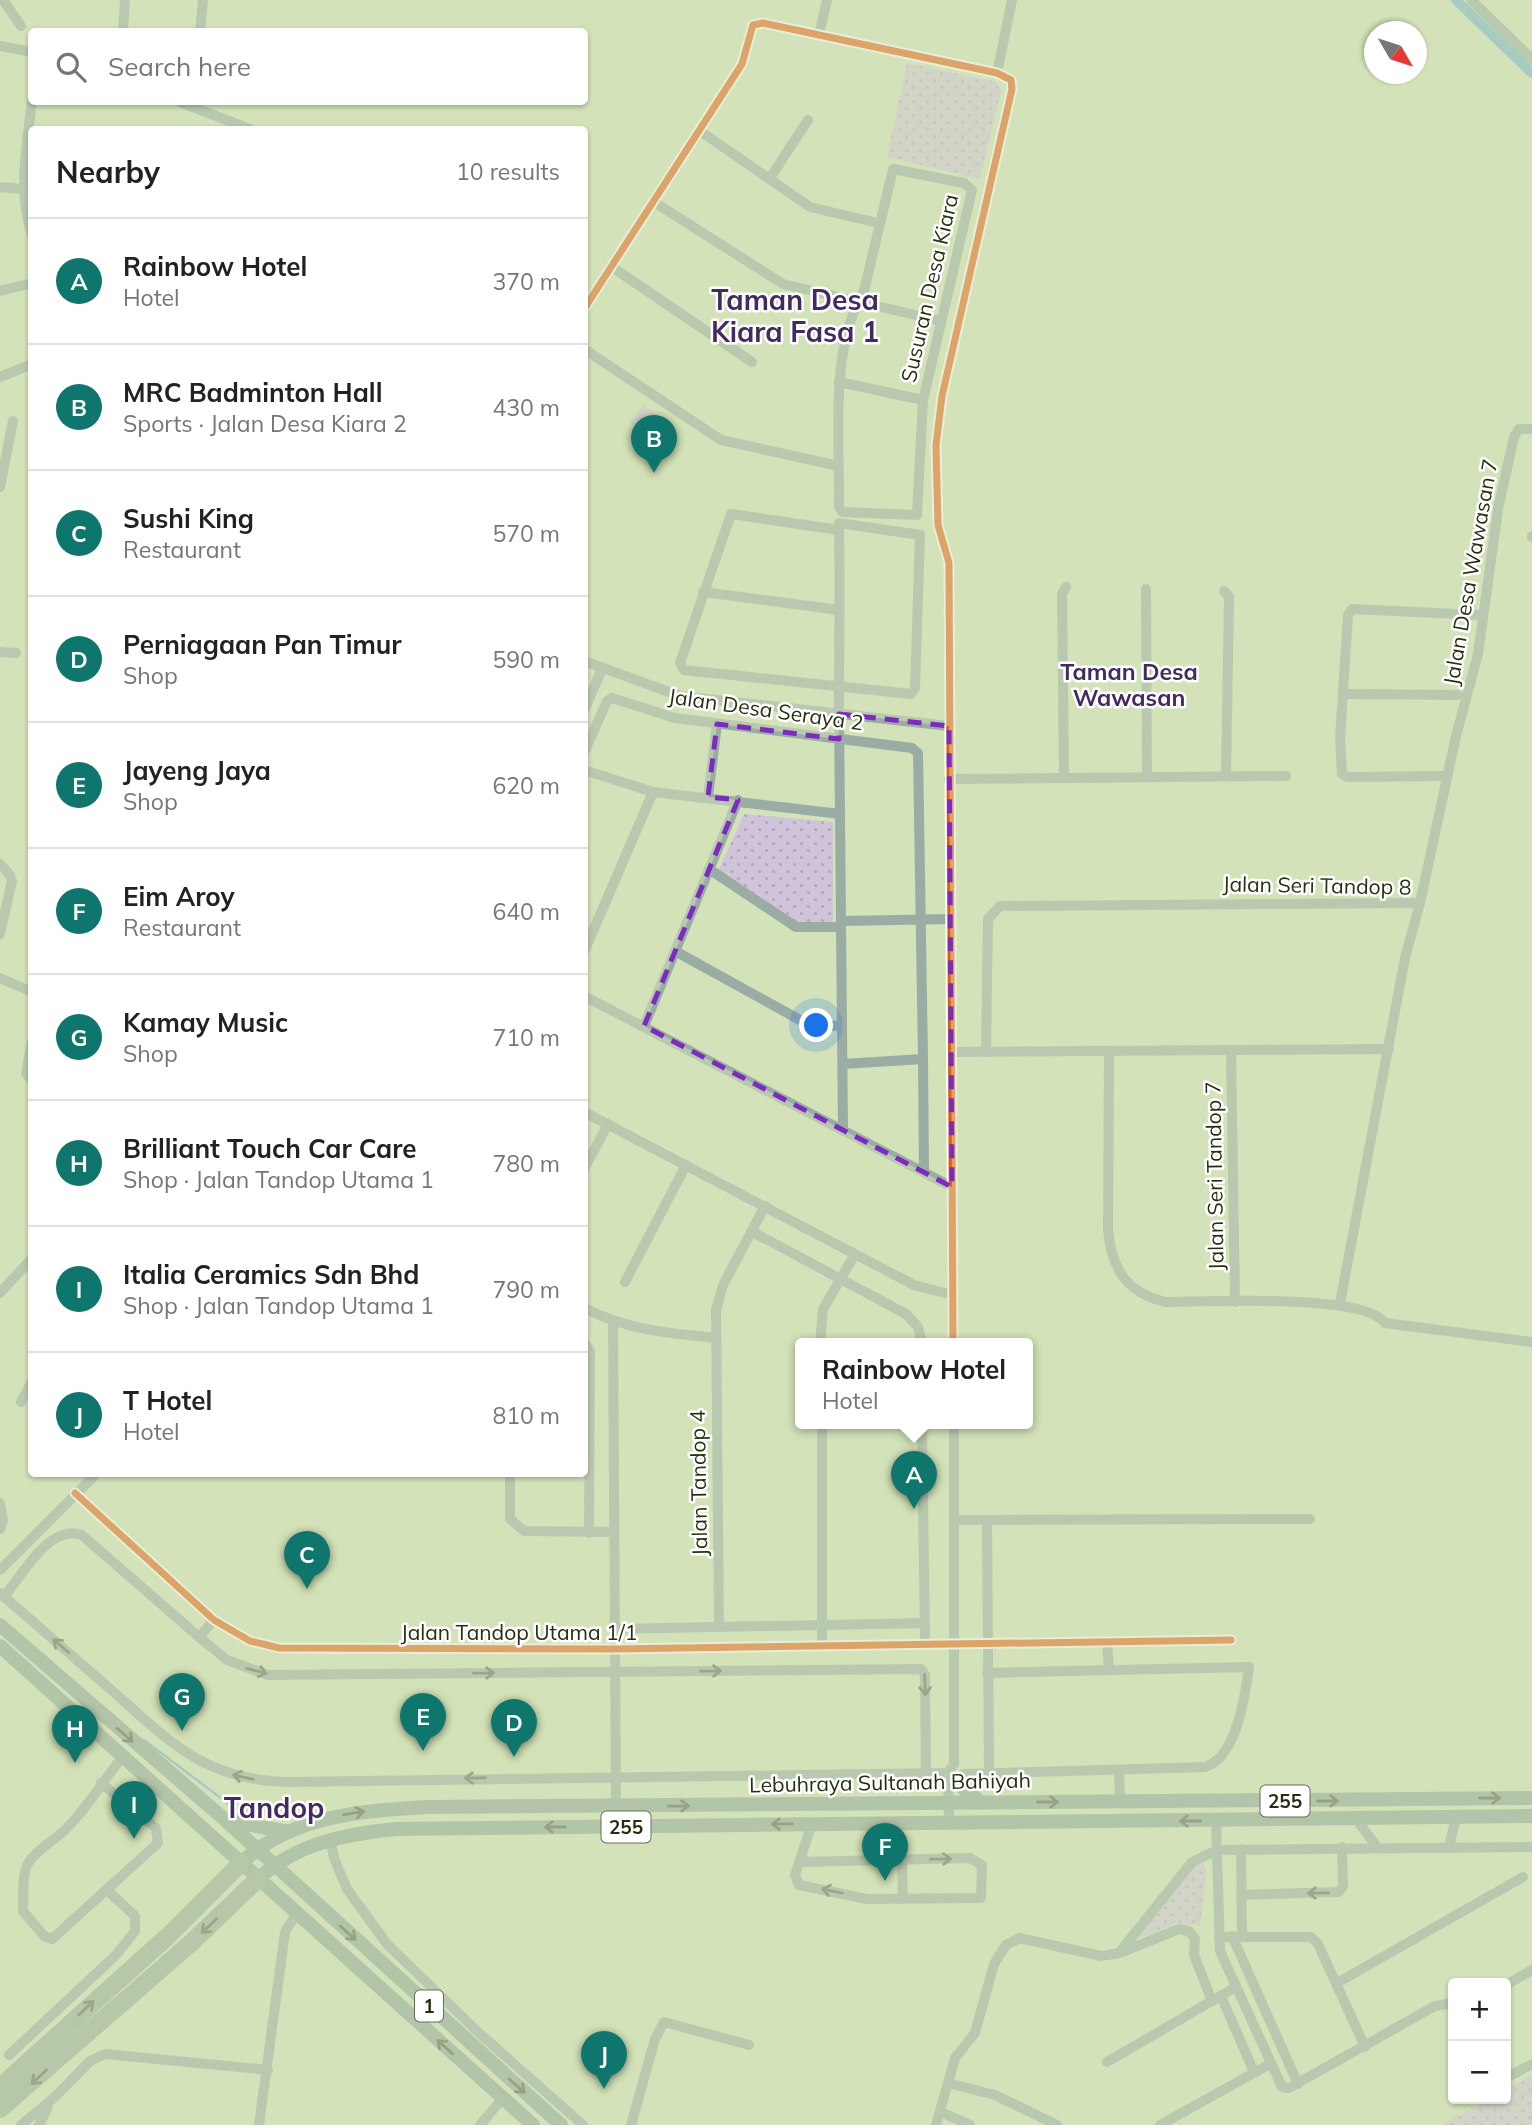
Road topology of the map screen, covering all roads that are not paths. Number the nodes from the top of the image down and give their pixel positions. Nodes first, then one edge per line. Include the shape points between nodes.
1 (3, 0) edge
2 (125, 0) edge
3 (203, 0) edge
4 (827, 0) edge
5 (1012, 0) edge
6 (1471, 0) edge
7 (21, 26) dead end
8 (123, 28) edge
9 (200, 28) edge
10 (819, 35) junction
11 (0, 46) edge
12 (28, 51) edge
13 (1532, 59) edge
14 (997, 73) junction
15 (31, 105) edge
16 (190, 105) edge
17 (808, 120) dead end
18 (29, 126) edge
19 (236, 126) edge
20 (700, 131) junction
21 (28, 140) edge
22 (770, 178) junction
23 (0, 187) edge
24 (23, 189) junction
25 (654, 202) junction
26 (28, 223) edge
27 (878, 223) junction
28 (612, 267) junction
29 (28, 284) edge
30 (0, 291) edge
31 (588, 303) edge
32 (855, 303) junction
33 (941, 321) junction
34 (588, 352) edge
35 (752, 362) dead end
36 (28, 366) edge
37 (0, 377) edge
38 (839, 382) junction
39 (923, 400) junction
40 (13, 421) dead end
41 (1532, 429) edge
42 (839, 466) junction
43 (0, 488) edge
44 (839, 530) junction
45 (1066, 587) dead end
46 (1146, 589) dead end
47 (703, 592) junction
48 (1224, 592) dead end
49 (839, 610) junction
50 (1478, 615) dead end
51 (0, 652) edge
52 (16, 653) dead end
53 (588, 662) edge
54 (602, 669) junction
55 (839, 688) junction
56 (1343, 694) junction
57 (1458, 695) dead end
58 (588, 702) edge
59 (839, 714) junction
60 (717, 724) junction
61 (949, 726) junction
62 (839, 739) junction
63 (588, 745) edge
64 (588, 771) edge
65 (1226, 776) junction
66 (1286, 776) dead end
67 (1447, 776) junction
68 (1147, 777) junction
69 (1064, 778) junction
70 (949, 779) junction
71 (653, 792) junction
72 (708, 797) junction
73 (738, 800) junction
74 (840, 814) junction
75 (0, 864) edge
76 (709, 869) junction
77 (1420, 903) junction
78 (923, 919) junction
79 (950, 919) junction
80 (841, 924) junction
81 (0, 934) edge
82 (588, 943) edge
83 (675, 951) junction
84 (0, 978) edge
85 (28, 990) edge
86 (588, 998) edge
87 (643, 1026) junction
88 (842, 1026) junction
89 (1231, 1049) junction
90 (1389, 1049) junction
91 (1110, 1051) junction
92 (951, 1052) junction
93 (986, 1052) junction
94 (923, 1059) junction
95 (843, 1064) junction
96 (588, 1114) edge
97 (608, 1124) junction
98 (843, 1130) junction
99 (588, 1162) edge
100 (686, 1165) junction
101 (924, 1172) junction
102 (952, 1187) junction
103 (765, 1206) junction
104 (751, 1231) junction
105 (855, 1254) junction
106 (28, 1262) edge
107 (838, 1280) junction
108 (625, 1282) dead end
109 (0, 1293) edge
110 (953, 1295) junction
111 (1235, 1302) junction
112 (1340, 1303) junction
113 (588, 1310) edge
114 (614, 1322) junction
115 (716, 1338) junction
116 (820, 1338) edge
117 (921, 1338) edge
118 (953, 1338) edge
119 (1532, 1342) edge
120 (588, 1347) edge
121 (612, 1351) junction
122 (28, 1389) edge
123 (21, 1402) dead end
124 (822, 1429) edge
125 (922, 1429) edge
126 (954, 1429) edge
127 (588, 1440) edge
128 (93, 1477) edge
129 (510, 1477) edge
130 (75, 1493) junction
131 (0, 1503) edge
132 (1310, 1519) dead end
133 (956, 1520) junction
134 (987, 1520) junction
135 (43, 1525) junction
136 (0, 1529) edge
137 (614, 1532) junction
138 (589, 1533) junction
139 (55, 1536) junction
140 (0, 1570) edge
141 (2, 1595) edge
142 (214, 1620) junction
143 (925, 1623) junction
144 (0, 1625) edge
145 (822, 1625) junction
146 (719, 1627) junction
147 (615, 1629) junction
148 (199, 1637) junction
149 (1231, 1640) dead end
150 (1107, 1642) junction
151 (822, 1644) junction
152 (925, 1644) junction
153 (955, 1644) junction
154 (986, 1644) junction
155 (0, 1646) edge
156 (615, 1649) junction
157 (1109, 1670) junction
158 (616, 1672) junction
159 (987, 1673) junction
160 (123, 1756) junction
161 (1119, 1770) junction
162 (926, 1773) junction
163 (989, 1773) junction
164 (616, 1777) junction
165 (102, 1783) junction
166 (955, 1785) junction
167 (1420, 1798) junction
168 (1532, 1798) edge
169 (1398, 1799) junction
170 (1120, 1801) junction
171 (616, 1806) junction
172 (1532, 1816) edge
173 (1456, 1817) junction
174 (223, 1818) junction
175 (1398, 1818) junction
176 (1420, 1818) junction
177 (1356, 1819) junction
178 (1216, 1821) junction
179 (949, 1822) junction
180 (811, 1823) junction
181 (964, 1823) junction
182 (289, 1832) junction
183 (330, 1839) junction
184 (1342, 1847) junction
185 (1377, 1847) junction
186 (1449, 1847) junction
187 (1532, 1847) edge
188 (306, 1848) junction
189 (256, 1849) junction
190 (1241, 1849) junction
191 (1217, 1850) junction
192 (902, 1860) junction
193 (241, 1863) junction
194 (799, 1863) junction
195 (273, 1866) junction
196 (1523, 1877) dead end
197 (258, 1879) junction
198 (298, 1888) junction
199 (107, 1891) junction
200 (1241, 1895) junction
201 (903, 1899) junction
202 (297, 1913) junction
203 (1237, 1936) junction
204 (1219, 1937) junction
205 (1119, 1953) junction
206 (1532, 1970) edge
207 (1511, 1982) edge
208 (1337, 1983) junction
209 (1234, 1988) junction
210 (1217, 1999) junction
211 (1448, 2004) edge
212 (749, 2045) dead end
213 (1365, 2047) junction
214 (1107, 2062) dead end
215 (1270, 2064) junction
216 (1532, 2064) edge
217 (268, 2070) junction
218 (18, 2072) junction
219 (1254, 2072) junction
220 (1511, 2075) edge
221 (947, 2083) junction
222 (1298, 2084) junction
223 (0, 2087) edge
224 (56, 2096) junction
225 (503, 2098) junction
226 (0, 2109) edge
227 (942, 2112) junction
228 (21, 2125) edge
229 (39, 2125) edge
230 (259, 2125) edge
231 (480, 2125) edge
232 (533, 2125) edge
233 (561, 2125) edge
234 (583, 2125) edge
235 (631, 2125) edge
236 (936, 2125) edge
237 (970, 2125) edge
238 (1055, 2125) edge
239 (1160, 2125) edge

1 - 7 street
2 - 8 street
3 - 9 street
4 - 10 street
5 - 14 street
6 - 13 street
10 - 14 street
10 - 20 street via 753,25 743,64
11 - 12 street
14 - 61 street via 1009,77 1012,89 942,396 936,445 938,525 949,563
15 - 18 street
16 - 19 street
17 - 22 street
20 - 22 street
20 - 25 street
21 - 24 street
22 - 27 street via 819,211
23 - 24 street
24 - 26 street
25 - 28 street
25 - 32 street via 783,284
27 - 32 street via 864,291
27 - 33 street, Susuran Desa Kiara via 893,169 969,186 972,192
28 - 31 street
28 - 35 street
29 - 30 street
32 - 33 street
32 - 38 street
33 - 39 street, Susuran Desa Kiara
34 - 42 street via 721,440
36 - 37 street
38 - 39 street
38 - 42 street
39 - 42 street, Susuran Desa Kiara via 917,515 842,512
40 - 43 street
41 - 67 street, Jalan Desa Wawasan 7 via 1519,429 1514,438 1498,509 1486,613
44 - 47 street via 733,513
44 - 49 street
44 - 55 street via 839,523 916,533 921,538 914,692
45 - 69 street via 1062,594
46 - 68 street
47 - 49 street
47 - 55 street via 682,668
48 - 65 street via 1229,597
49 - 55 street
50 - 56 street via 1352,609
51 - 52 street
53 - 54 street
54 - 58 street
54 - 59 street via 680,696
55 - 59 street
56 - 57 street
56 - 67 street via 1342,774
59 - 61 street
59 - 62 street
60 - 62 street, Jalan Desa Seraya 2
60 - 63 street, Jalan Desa Seraya 2 via 660,715 615,698 610,699
60 - 72 street
61 - 70 street
62 - 74 street
62 - 78 street, Jalan Desa Seraya 2 via 912,748 918,753
64 - 71 street
65 - 66 street
65 - 68 street
67 - 77 street
68 - 69 street
69 - 70 street
70 - 79 street
71 - 72 street
71 - 82 street
72 - 73 street
73 - 74 street
73 - 76 street
74 - 80 street
75 - 81 street via 12,881
76 - 80 street via 796,926
76 - 83 street
77 - 90 street, Jalan Seri Tandop 8
77 - 93 street, Jalan Seri Tandop 8 via 1000,906 988,919
78 - 79 street
78 - 80 street
78 - 94 street
79 - 92 street
80 - 88 street
83 - 87 street
83 - 88 street via 800,1020
84 - 85 street
86 - 87 street
87 - 98 street
88 - 95 street
89 - 90 street
89 - 91 street
89 - 111 street, Jalan Seri Tandop 7
90 - 112 street, Jalan Seri Tandop 8
91 - 93 street
91 - 111 street via 1108,1229 1119,1274 1153,1299
92 - 93 street
92 - 102 street
94 - 95 street
94 - 101 street
95 - 98 street
96 - 97 street
97 - 99 street
97 - 100 street
98 - 101 street
100 - 103 street
100 - 108 street
101 - 102 street
102 - 110 street
103 - 104 street, Jalan Tandop 4
103 - 105 street
104 - 107 street
104 - 115 street, Jalan Tandop 4 via 718,1297
105 - 107 street
105 - 110 street via 914,1285
106 - 109 street
107 - 116 street via 823,1309
107 - 117 street via 906,1314
110 - 118 street
111 - 112 street
112 - 119 street via 1381,1317 1385,1323
113 - 114 street
114 - 115 street via 661,1333
114 - 121 street
115 - 146 street, Jalan Tandop 4
120 - 121 street
121 - 137 street
122 - 123 street
124 - 145 street
125 - 143 street
126 - 133 street
127 - 138 street
128 - 130 street
129 - 138 street via 510,1518 516,1526 524,1531
130 - 135 street
130 - 142 street, Jalan Tandop Utama 1/1
131 - 136 street
132 - 134 street
133 - 134 street
133 - 153 street
134 - 154 street
135 - 139 street
135 - 140 street
137 - 138 street
137 - 147 street
139 - 141 street
139 - 148 street via 71,1531 82,1535
164 -> 141 street via 287,1782 240,1777 175,1747
142 - 148 street
142 - 156 street, Jalan Tandop Utama 1/1 via 250,1641 294,1649
143 - 145 street
143 - 152 street
144 -> 174 main road, 1
145 - 146 street
145 - 151 street
146 - 147 street
147 - 156 street
148 -> 158 street via 227,1660 268,1675
149 - 150 street, Jalan Tandop Utama 1/1
150 - 154 street, Jalan Tandop Utama 1/1
150 - 157 street
151 - 152 street, Jalan Tandop Utama 1/1
151 - 156 street, Jalan Tandop Utama 1/1
152 - 153 street, Jalan Tandop Utama 1/1
153 - 154 street, Jalan Tandop Utama 1/1
153 - 166 street
154 - 159 street
155 - 160 main road, 1
156 - 158 street
157 - 159 street
157 - 161 street via 1249,1667 1238,1722 1215,1764
158 -> 162 street via 921,1669 925,1676
158 - 164 street
159 - 163 street
160 - 165 street
160 - 193 main road, 1
161 - 163 street
161 - 170 street
162 - 164 street
162 - 166 street
163 - 166 street
164 - 171 street
165 - 199 street via 156,1828 159,1836 158,1843
165 - 199 street via 26,1869 23,1911 52,1939
166 -> 170 main road, Lebuhraya Sultanah Bahiyah / 255 via 980,1802
171 -> 166 main road, Lebuhraya Sultanah Bahiyah / 255 via 926,1803
166 - 179 street
166 - 181 street
167 -> 168 main road, Lebuhraya Sultanah Bahiyah / 255
167 - 169 main road, Lebuhraya Sultanah Bahiyah / 255
167 - 176 main road
170 -> 169 main road, Lebuhraya Sultanah Bahiyah / 255
169 - 175 main road
182 -> 171 main road, Lebuhraya Sultanah Bahiyah / 255 via 324,1819 368,1811
172 - 173 main road, Lebuhraya Sultanah Bahiyah / 255
173 - 176 main road, Lebuhraya Sultanah Bahiyah / 255
173 - 186 street
174 - 182 main road
174 - 189 main road, 1
175 - 176 main road, Lebuhraya Sultanah Bahiyah / 255
175 - 177 main road, Lebuhraya Sultanah Bahiyah / 255
177 - 178 main road, Lebuhraya Sultanah Bahiyah / 255
177 - 185 street
178 -> 181 main road, Lebuhraya Sultanah Bahiyah / 255
178 - 191 street
179 - 180 main road, Lebuhraya Sultanah Bahiyah / 255
179 - 181 main road, Lebuhraya Sultanah Bahiyah / 255
180 -> 183 main road, Lebuhraya Sultanah Bahiyah / 255 via 396,1829
180 - 194 street
182 - 189 main road, Lebuhraya Sultanah Bahiyah / 255
183 - 188 main road, Lebuhraya Sultanah Bahiyah / 255
183 - 234 street via 346,1889 387,1944
184 - 185 street
184 - 190 street
184 -> 200 street via 1343,1886 1339,1892
185 - 186 street
186 - 187 street
188 - 195 main road, Lebuhraya Sultanah Bahiyah / 255
188 - 198 main road via 293,1867
189 - 193 main road, Lebuhraya Sultanah Bahiyah
189 - 195 main road, 1
190 - 191 street
190 - 200 street
191 - 204 street
191 - 205 street via 1192,1862
192 - 194 street
192 - 201 street
192 -> 201 street via 970,1858 982,1865 981,1898
193 - 197 main road, 1
218 -> 193 highway
201 -> 194 street via 867,1899 799,1885 794,1878
195 - 197 main road, Lebuhraya Sultanah Bahiyah
195 - 198 main road, 1
196 - 208 street
197 - 202 main road, 1
197 -> 226 highway
198 -> 233 main road, 1
199 - 218 street via 135,1916 135,1931 116,1955 6,2050
200 - 203 street
202 - 217 street via 285,1933
225 -> 202 main road, 1
203 - 204 street
203 - 208 street via 1311,1937
203 - 222 street
204 - 209 street
205 - 210 street via 1179,1929 1192,1933 1195,1955
205 - 221 street via 1101,1956 1012,1940 994,1964 975,2034 957,2054
206 - 207 street
208 - 213 street
209 - 210 street
209 - 215 street
210 - 214 street
210 - 219 street
211 - 213 street via 1435,2006
212 - 235 street via 664,2022
213 - 222 street
215 - 219 street
215 - 222 street via 1282,2087
216 - 220 street
217 - 224 street via 105,2054 90,2061
217 - 230 street
218 - 223 highway
219 - 239 street
221 - 227 street
221 - 238 street via 1003,2098
224 - 228 street
224 - 229 street
225 - 231 street
225 - 232 main road, 1
227 - 236 street
227 - 237 street

